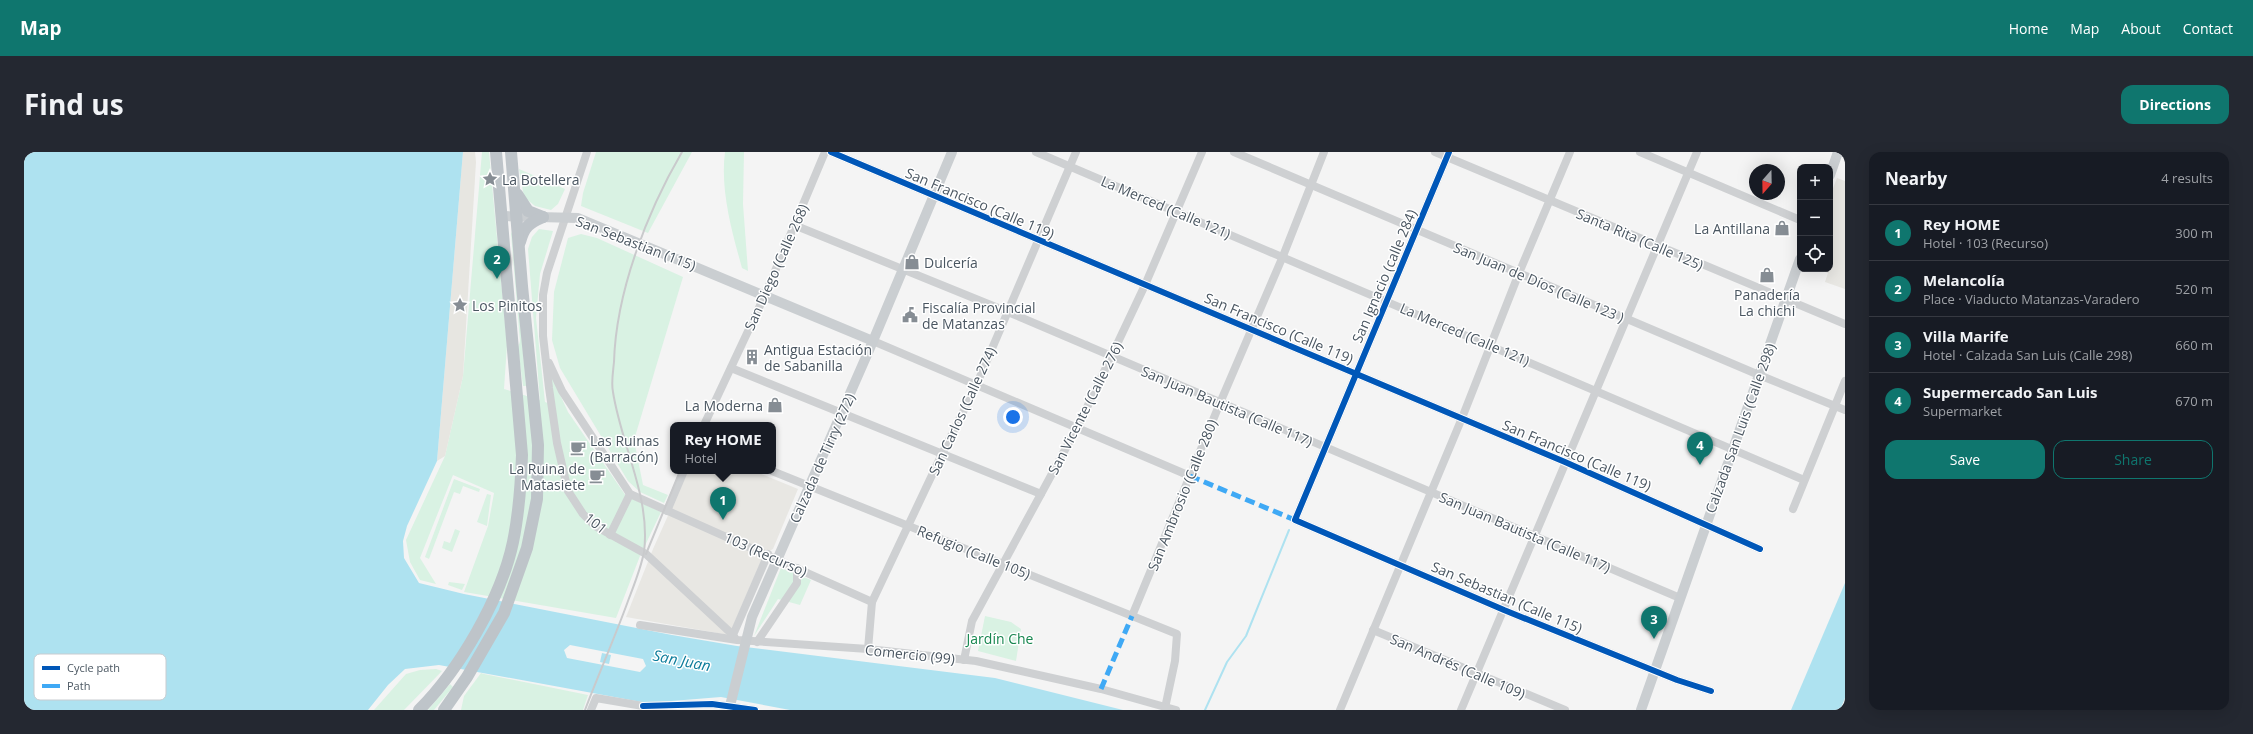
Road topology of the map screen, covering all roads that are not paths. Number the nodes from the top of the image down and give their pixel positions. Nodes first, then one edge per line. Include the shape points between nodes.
1 (496, 152) edge
2 (511, 152) edge
3 (587, 152) edge
4 (825, 152) edge
5 (830, 152) edge
6 (952, 152) edge
7 (1036, 152) edge
8 (1076, 152) edge
9 (1202, 152) edge
10 (1234, 152) edge
11 (1324, 152) edge
12 (1434, 152) edge
13 (1570, 152) edge
14 (1640, 152) edge
15 (1697, 152) edge
16 (1838, 152) edge
17 (1448, 155) edge
18 (1845, 155) edge
19 (1070, 166) junction
20 (1833, 166) edge
21 (1688, 172) junction
22 (1311, 185) junction
23 (514, 188) junction
24 (934, 196) junction
25 (1549, 201) junction
26 (1177, 211) junction
27 (502, 216) junction
28 (517, 216) junction
29 (543, 217) junction
30 (566, 218) junction
31 (1797, 219) edge
32 (794, 225) junction
33 (1418, 230) junction
34 (1038, 241) junction
35 (518, 246) junction
36 (1658, 246) junction
37 (1283, 256) junction
38 (1797, 268) edge
39 (902, 270) junction
40 (1519, 272) junction
41 (1145, 285) junction
42 (765, 295) junction
43 (1786, 300) junction
44 (1387, 301) junction
45 (1008, 312) junction
46 (1627, 319) junction
47 (1845, 324) edge
48 (1252, 330) junction
49 (873, 341) junction
50 (1491, 345) junction
51 (1111, 357) junction
52 (547, 358) junction
53 (731, 368) junction
54 (1356, 373) junction
55 (1759, 375) junction
56 (1845, 381) edge
57 (976, 386) junction
58 (1596, 390) junction
59 (1220, 403) junction
60 (1834, 406) junction
61 (1845, 410) edge
62 (841, 413) junction
63 (1462, 418) junction
64 (705, 422) edge
65 (1076, 428) junction
66 (1326, 448) junction
67 (1733, 449) junction
68 (942, 454) junction
69 (1566, 462) junction
70 (776, 473) edge
71 (683, 474) edge
72 (1190, 476) junction
73 (1804, 480) junction
74 (809, 486) junction
75 (1431, 492) junction
76 (630, 494) junction
77 (1041, 494) junction
78 (1793, 509) dead end
79 (667, 511) junction
80 (1295, 520) joint
81 (1706, 524) junction
82 (908, 526) junction
83 (610, 534) junction
84 (1535, 537) junction
85 (1760, 549) dead end
86 (768, 554) junction
87 (778, 559) junction
88 (1003, 564) junction
89 (1400, 565) junction
90 (797, 568) junction
91 (1680, 598) junction
92 (872, 602) junction
93 (1504, 610) junction
94 (1132, 616) junction
95 (640, 624) dead end
96 (1373, 630) junction
97 (735, 637) junction
98 (757, 642) junction
99 (868, 649) junction
100 (964, 660) junction
101 (1655, 671) junction
102 (1476, 674) junction
103 (467, 677) junction
104 (1711, 691) dead end
105 (643, 708) edge
106 (1164, 708) junction
107 (419, 710) edge
108 (444, 710) edge
109 (451, 710) edge
110 (591, 710) edge
111 (729, 710) edge
112 (755, 710) edge
113 (1176, 710) edge
114 (1340, 710) edge
115 (1461, 710) edge
116 (1565, 710) edge
117 (1641, 710) edge

1 - 27 highway
2 - 23 highway
3 - 30 street
4 - 32 street, San Diego (Calle 268)
5 - 24 street, San Francisco (Calle 119)
6 - 24 main road, Calzada de Tirry (272)
7 - 19 street, La Merced (Calle 121)
8 - 19 street, San Carlos (Calle 274)
9 - 26 street, San Vicente (Calle 276)
10 - 22 street, San Juan de Díos (Calle 123 )
11 - 22 street, San Ambrosio (Calle 280)
12 - 17 street, Santa Rita (Calle 125)
13 - 25 street
14 - 21 street
15 - 21 street
16 - 18 street
16 - 20 main road
17 - 25 street, Santa Rita (Calle 125)
17 - 33 street, San Ignacio (calle 284)
19 - 26 street, La Merced (Calle 121)
19 - 34 street, San Carlos (Calle 274)
21 - 31 street
21 - 36 street
22 - 33 street, San Juan de Díos (Calle 123 )
22 - 37 street, San Ambrosio (Calle 280)
23 - 28 highway
23 - 29 highway via 521,204 528,211
24 - 34 street, San Francisco (Calle 119)
24 - 39 main road, Calzada de Tirry (272)
25 - 36 street, Santa Rita (Calle 125)
25 - 40 street
26 - 37 street, La Merced (Calle 121)
26 - 41 street, San Vicente (Calle 276)
27 - 28 main road, San Sebastian (115)
27 - 107 highway via 522,455 520,502 513,544 485,615 451,675
28 - 29 main road, San Sebastian (115)
28 - 35 highway
29 - 30 main road, San Sebastian (115)
29 - 35 highway via 530,222 523,229
30 - 42 main road, San Sebastian (115) via 578,218
30 - 52 street via 547,273 543,295 543,336
32 - 39 street, San Juan Bautista (Calle 117)
32 - 42 street, San Diego (Calle 268)
33 - 40 street, San Juan de Díos (Calle 123 )
33 - 44 street, San Ignacio (calle 284)
34 - 41 street, San Francisco (Calle 119)
34 - 45 street, San Carlos (Calle 274)
35 - 103 highway via 538,445 537,499 533,525 512,594 495,631
36 - 43 street, Santa Rita (Calle 125)
36 - 46 street
37 - 44 street, La Merced (Calle 121)
37 - 48 street, San Ambrosio (Calle 280)
38 - 43 main road, Calzada San Luis (Calle 298)
39 - 45 street, San Juan Bautista (Calle 117)
39 - 49 main road, Calzada de Tirry (272)
40 - 46 street, San Juan de Díos (Calle 123 )
40 - 50 street
41 - 48 street, San Francisco (Calle 119)
41 - 51 street, San Vicente (Calle 276)
42 - 49 main road
42 - 53 street, San Diego (Calle 268)
43 - 47 street, Santa Rita (Calle 125)
43 - 55 main road, Calzada San Luis (Calle 298)
44 - 50 street, La Merced (Calle 121)
44 - 54 street, San Ignacio (calle 284)
45 - 51 street, San Juan Bautista (Calle 117)
45 - 57 street, San Carlos (Calle 274)
46 - 55 street, San Juan de Díos (Calle 123 )
46 - 58 street
48 - 54 street, San Francisco (Calle 119)
48 - 59 street, San Ambrosio (Calle 280)
49 - 57 street
49 - 62 main road, Calzada de Tirry (272)
50 - 58 street, La Merced (Calle 121)
50 - 63 street
51 - 59 street, San Juan Bautista (Calle 117)
51 - 65 street, San Vicente (Calle 276)
52 - 76 street via 562,391
52 - 83 street, 101 via 557,443 568,491 583,514 595,526
53 - 62 street
53 - 64 street, San Diego (Calle 268)
54 - 63 street, San Francisco (Calle 119)
54 - 66 street, San Ignacio (calle 284)
55 - 60 street, San Juan de Díos (Calle 123 )
55 - 67 main road, Calzada San Luis (Calle 298)
56 - 60 street
57 - 65 street
57 - 68 street, San Carlos (Calle 274)
58 - 67 street, La Merced (Calle 121)
58 - 69 street
59 - 66 street, San Juan Bautista (Calle 117)
59 - 72 street, San Ambrosio (Calle 280)
60 - 61 street, San Juan de Díos (Calle 123 )
60 - 73 street
62 - 68 street
62 - 74 main road, Calzada de Tirry (272)
63 - 69 street, San Francisco (Calle 119)
63 - 75 street
65 - 72 street
65 - 77 street, San Vicente (Calle 276)
66 - 75 street, San Juan Bautista (Calle 117)
66 - 80 street, San Ignacio (calle 284)
67 - 73 street, La Merced (Calle 121)
67 - 81 main road, Calzada San Luis (Calle 298)
68 - 77 street
68 - 82 street, San Carlos (Calle 274)
69 - 81 street, San Francisco (Calle 119)
69 - 84 street
70 - 74 street, Refugio (Calle 105)
71 - 79 street
72 - 94 street, San Ambrosio (Calle 280)
73 - 78 street
74 - 82 street, Refugio (Calle 105)
74 - 87 main road, Calzada de Tirry (272)
75 - 84 street, San Juan Bautista (Calle 117)
75 - 89 street
76 - 79 street, 103 (Recurso)
76 - 83 street
77 - 88 street, San Vicente (Calle 276)
79 - 86 street, 103 (Recurso)
80 - 89 street, San Sebastian (Calle 115)
81 - 85 street, San Francisco (Calle 119)
81 - 91 main road, Calzada San Luis (Calle 298)
82 - 88 street, Refugio (Calle 105)
82 - 92 street, San Carlos (Calle 274)
83 - 97 street, 101 via 646,554
84 - 91 street, San Juan Bautista (Calle 117)
84 - 93 street
86 - 87 street, 103 (Recurso)
86 - 97 street
87 - 90 street, 103 (Recurso)
87 - 111 main road, Calzada de Tirry (272) via 748,631
88 - 94 street, Refugio (Calle 105)
88 - 100 street, San Vicente (Calle 276) via 972,621
89 - 93 street, San Sebastian (Calle 115)
89 - 96 street
90 - 92 street, 103 (Recurso)
90 - 98 street via 797,584
91 - 101 main road, Calzada San Luis (Calle 298)
92 - 99 street
93 - 101 street, San Sebastian (Calle 115)
93 - 102 street
94 - 106 street, Refugio (Calle 105) via 1177,634 1175,661
95 - 97 street, Comercio (99)
96 - 102 street, San Andrés (Calle 109)
96 - 114 street
97 - 98 street, Comercio (99)
98 - 99 street, Comercio (99)
99 - 100 street, Comercio (99)
100 - 106 street, Comercio (99) via 976,660 1101,689
101 - 104 street, San Sebastian (Calle 115)
101 - 117 main road, Calzada San Luis (Calle 298)
102 - 115 street
102 - 116 street, San Andrés (Calle 109)
103 - 108 highway
103 - 109 highway
105 - 110 street via 596,698
105 - 112 street via 712,704
106 - 113 street, Comercio (99)

